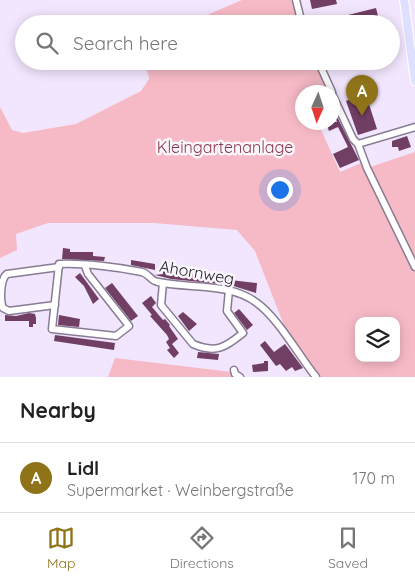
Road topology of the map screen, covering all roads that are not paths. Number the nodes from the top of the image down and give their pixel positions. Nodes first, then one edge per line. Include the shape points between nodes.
1 (296, 0) edge
2 (404, 0) edge
3 (300, 15) edge
4 (322, 70) edge
5 (415, 82) edge
6 (328, 85) edge
7 (340, 111) edge
8 (415, 127) edge
9 (358, 144) junction
10 (85, 266) junction
11 (59, 267) junction
12 (415, 267) edge
13 (163, 283) junction
14 (229, 290) junction
15 (54, 305) junction
16 (234, 370) dead end
17 (240, 377) edge
18 (316, 377) edge

1 - 3 street
2 - 5 main road
4 - 6 street
7 - 9 street
8 - 9 street
9 - 12 street via 366,168
10 - 11 street, Ahornweg via 59,264
10 - 13 street, Ahornweg via 142,272 153,281
10 - 15 street via 128,326 116,336 52,329
11 - 15 street
11 - 15 street, Ahornweg via 8,274 3,278 0,303 3,308 9,311
13 - 14 street, Ahornweg
13 - 14 street via 161,305 197,346 224,348 243,333 227,311
14 - 18 street, Ahornweg via 260,305
16 - 17 street

